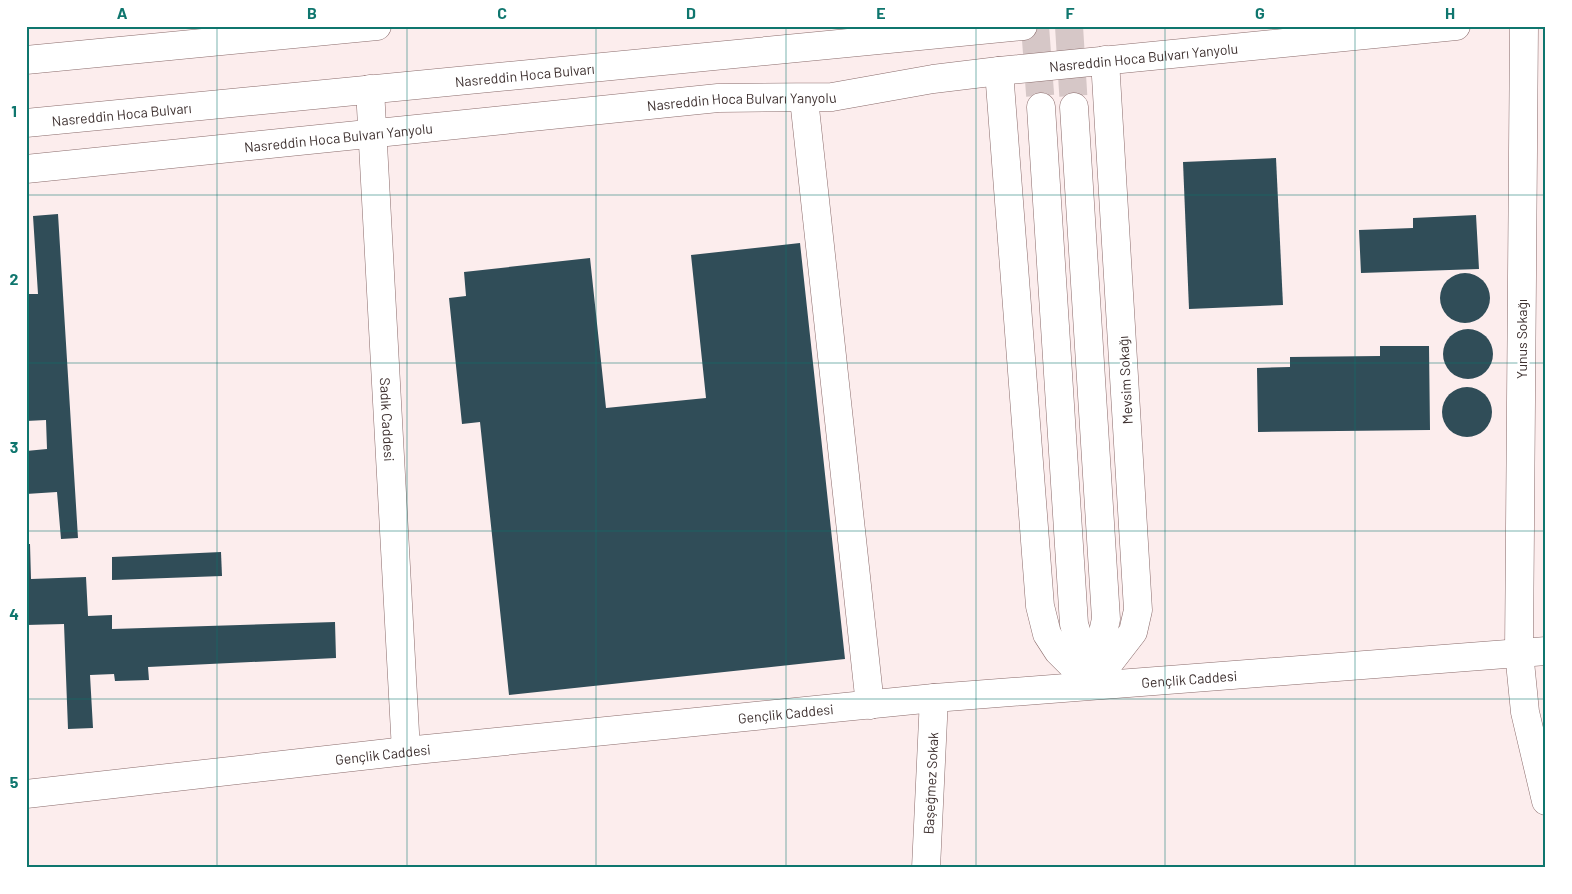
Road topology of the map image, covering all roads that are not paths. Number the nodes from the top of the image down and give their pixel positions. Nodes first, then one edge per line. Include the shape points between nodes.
1 (378, 26) edge
2 (1023, 26) edge
3 (1456, 26) edge
4 (1524, 26) edge
5 (26, 60) edge
6 (1105, 60) junction
7 (999, 71) junction
8 (370, 89) junction
9 (804, 99) junction
10 (1041, 107) tunnel mouth
11 (1074, 107) tunnel mouth
12 (26, 123) edge
13 (372, 133) junction
14 (26, 169) edge
15 (1546, 651) edge
16 (1519, 652) junction
17 (1092, 684) junction
18 (934, 698) junction
19 (870, 705) junction
20 (406, 751) junction
21 (26, 794) edge
22 (1546, 801) edge
23 (926, 868) edge

1 - 5 main road
2 - 8 main road, Nasreddin Hoca Bulvarı
3 - 6 main road, Nasreddin Hoca Bulvarı Yanyolu
4 - 16 main road, Yunus Sokağı
6 - 7 main road, Nasreddin Hoca Bulvarı Yanyolu
6 - 17 main road, Mevsim Sokağı via 1138,610 1133,632
7 - 9 main road, Nasreddin Hoca Bulvarı Yanyolu
7 - 17 main road via 1040,606 1048,634 1055,645
8 - 12 main road, Nasreddin Hoca Bulvarı
8 - 13 main road, Sadık Caddesi
9 - 13 main road, Nasreddin Hoca Bulvarı Yanyolu via 718,98
9 - 19 main road
10 - 17 main road via 1074,624
11 - 17 main road via 1106,619
13 - 14 main road, Nasreddin Hoca Bulvarı Yanyolu
13 - 20 main road, Sadık Caddesi
15 - 16 main road, Gençlik Caddesi
16 - 17 main road, Gençlik Caddesi
16 - 22 main road, Yunus Sokağı via 1525,712
17 - 18 main road, Gençlik Caddesi
18 - 19 main road, Gençlik Caddesi
18 - 23 main road, Başeğmez Sokak
19 - 20 main road, Gençlik Caddesi
20 - 21 main road, Gençlik Caddesi

